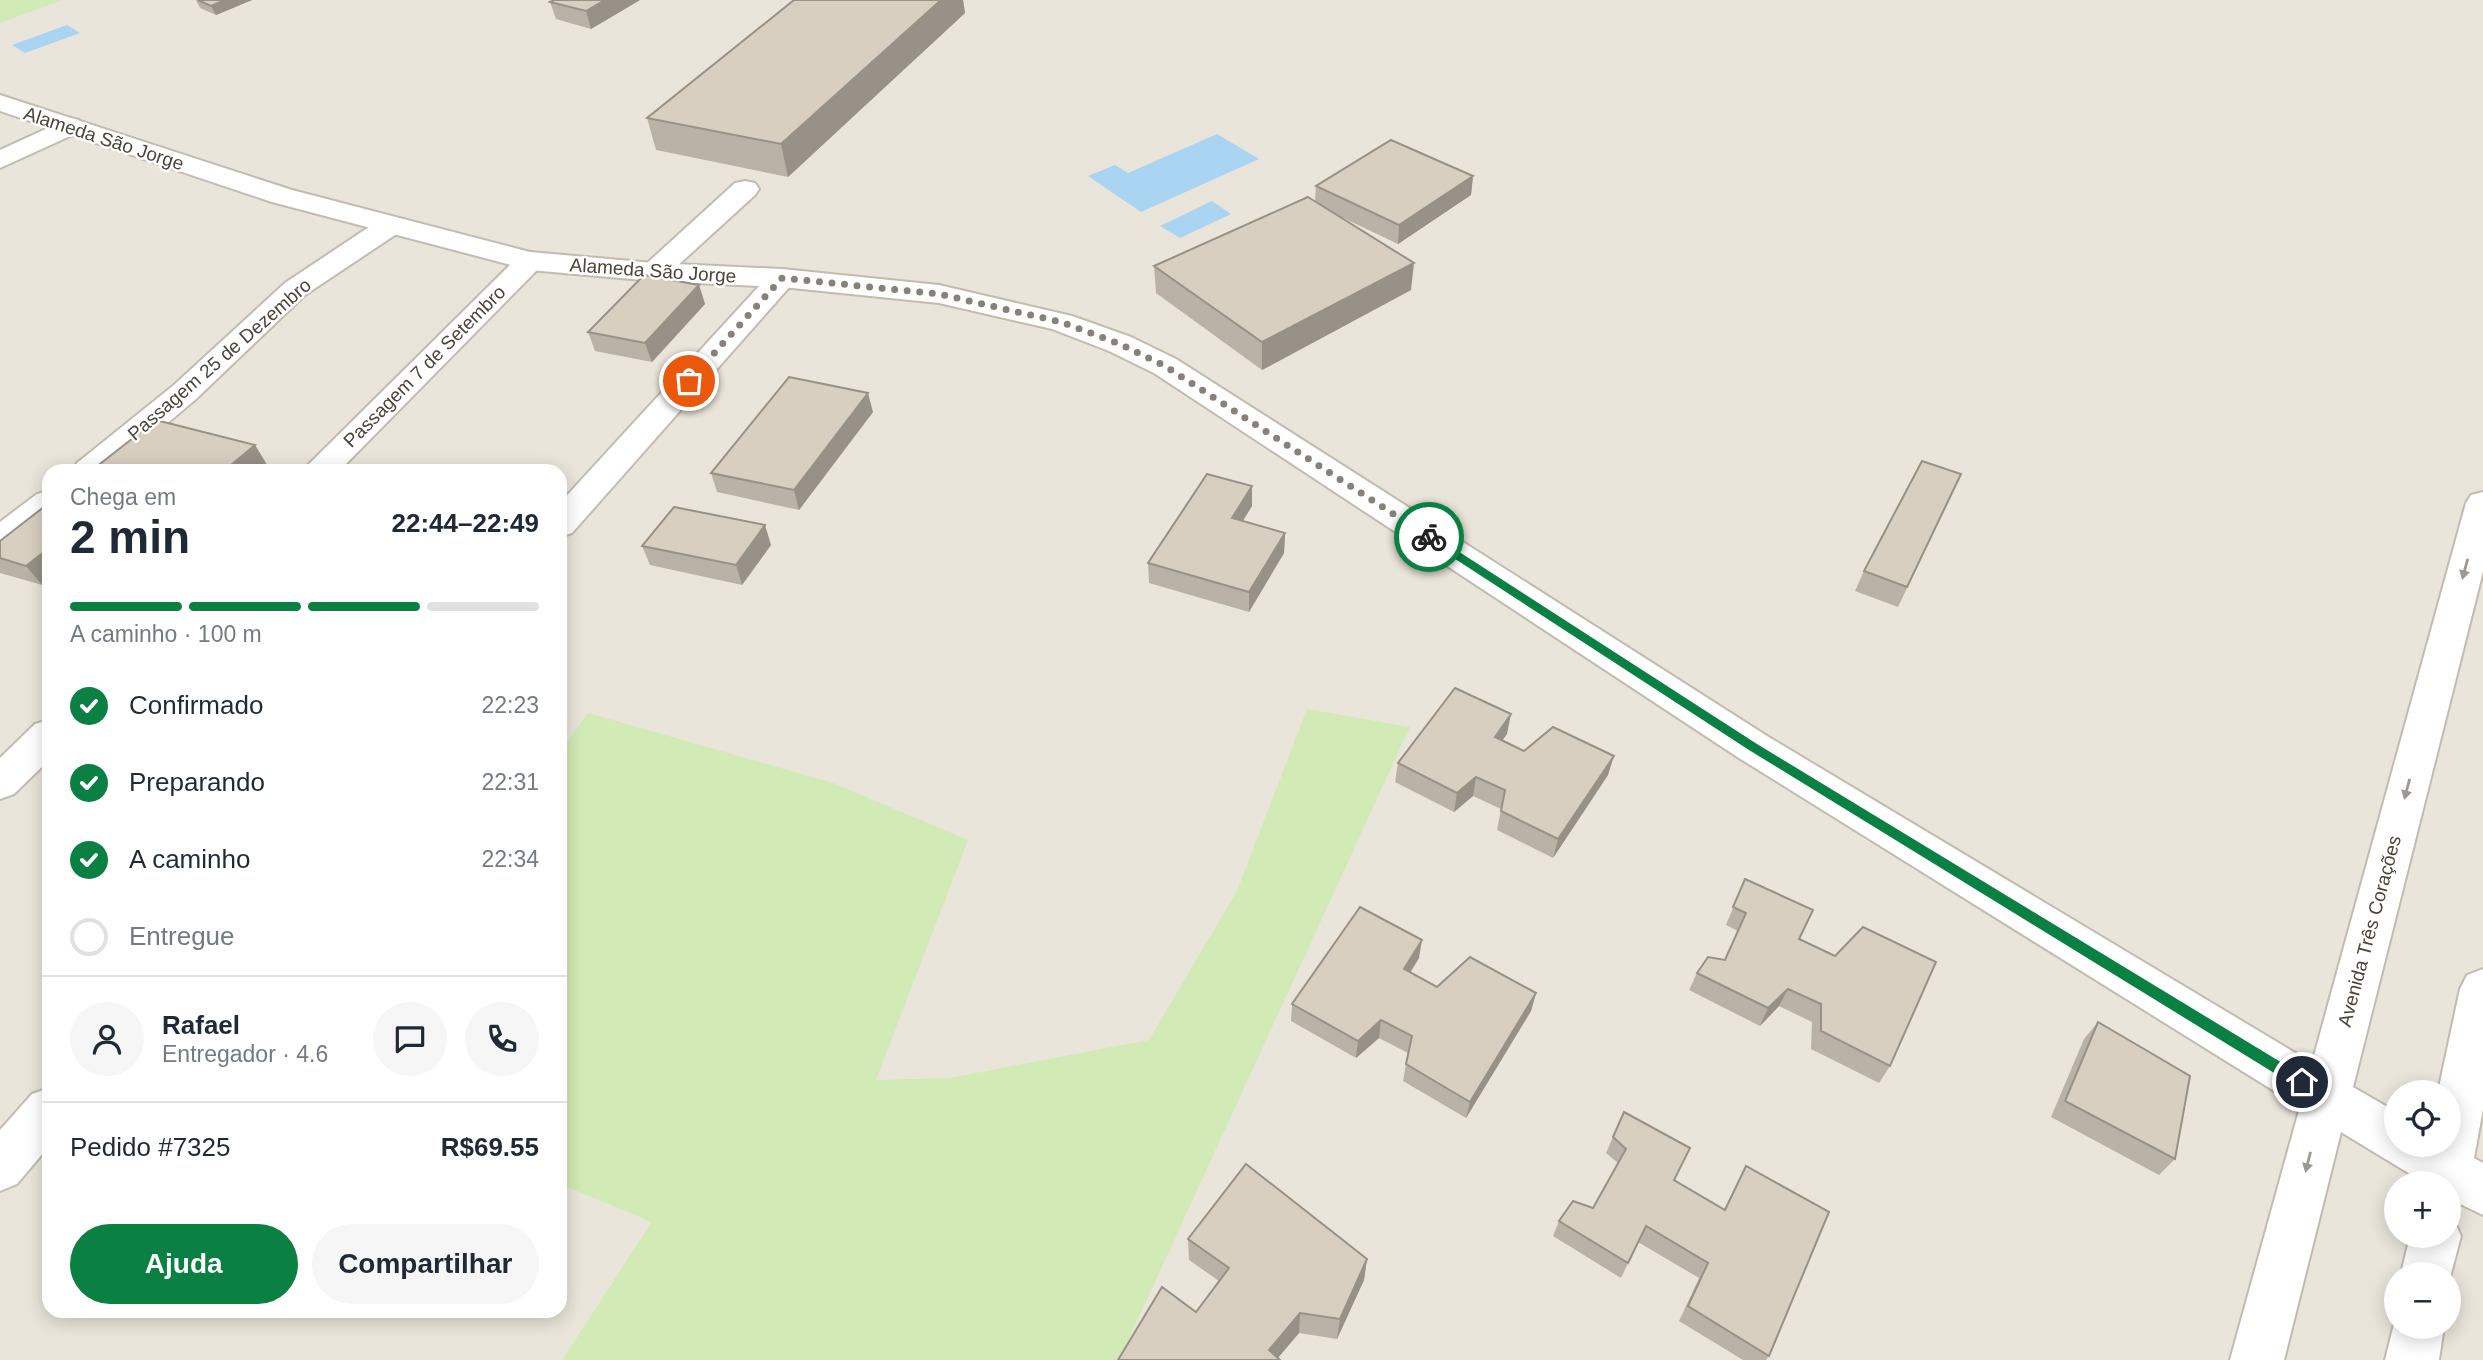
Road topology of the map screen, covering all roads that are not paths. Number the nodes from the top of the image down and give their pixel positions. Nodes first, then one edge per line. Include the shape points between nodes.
1 (0, 103) edge
2 (70, 126) junction
3 (0, 160) edge
4 (745, 188) dead end
5 (388, 227) junction
6 (530, 261) junction
7 (654, 272) junction
8 (782, 278) junction
9 (98, 464) edge
10 (325, 464) edge
11 (2483, 503) edge
12 (42, 507) edge
13 (567, 517) edge
14 (0, 540) edge
15 (42, 743) edge
16 (0, 783) edge
17 (2483, 989) edge
18 (2325, 1096) junction
19 (42, 1118) edge
20 (2384, 1132) edge
21 (2424, 1157) edge
22 (0, 1167) edge
23 (2444, 1171) edge
24 (2459, 1171) edge
25 (2416, 1339) edge
26 (2257, 1360) edge
27 (2412, 1360) edge

1 - 2 street, Alameda São Jorge
2 - 3 street
2 - 5 street, Alameda São Jorge
4 - 7 street
5 - 6 street, Alameda São Jorge
5 - 9 street, Passagem 25 de Dezembro via 295,289 185,392
6 - 7 street, Alameda São Jorge
6 - 10 street, Passagem 7 de Setembro
7 - 8 street, Alameda São Jorge
8 - 13 street
8 - 18 street, Alameda São Jorge via 939,294 1061,322 1165,366 1753,747
11 -> 18 street, Avenida Três Corações
12 - 14 street
15 - 16 street
17 - 24 street
18 - 20 street, Alameda São Jorge
18 -> 26 street, Avenida Três Corações
19 - 22 street
21 - 23 street
25 - 27 street

